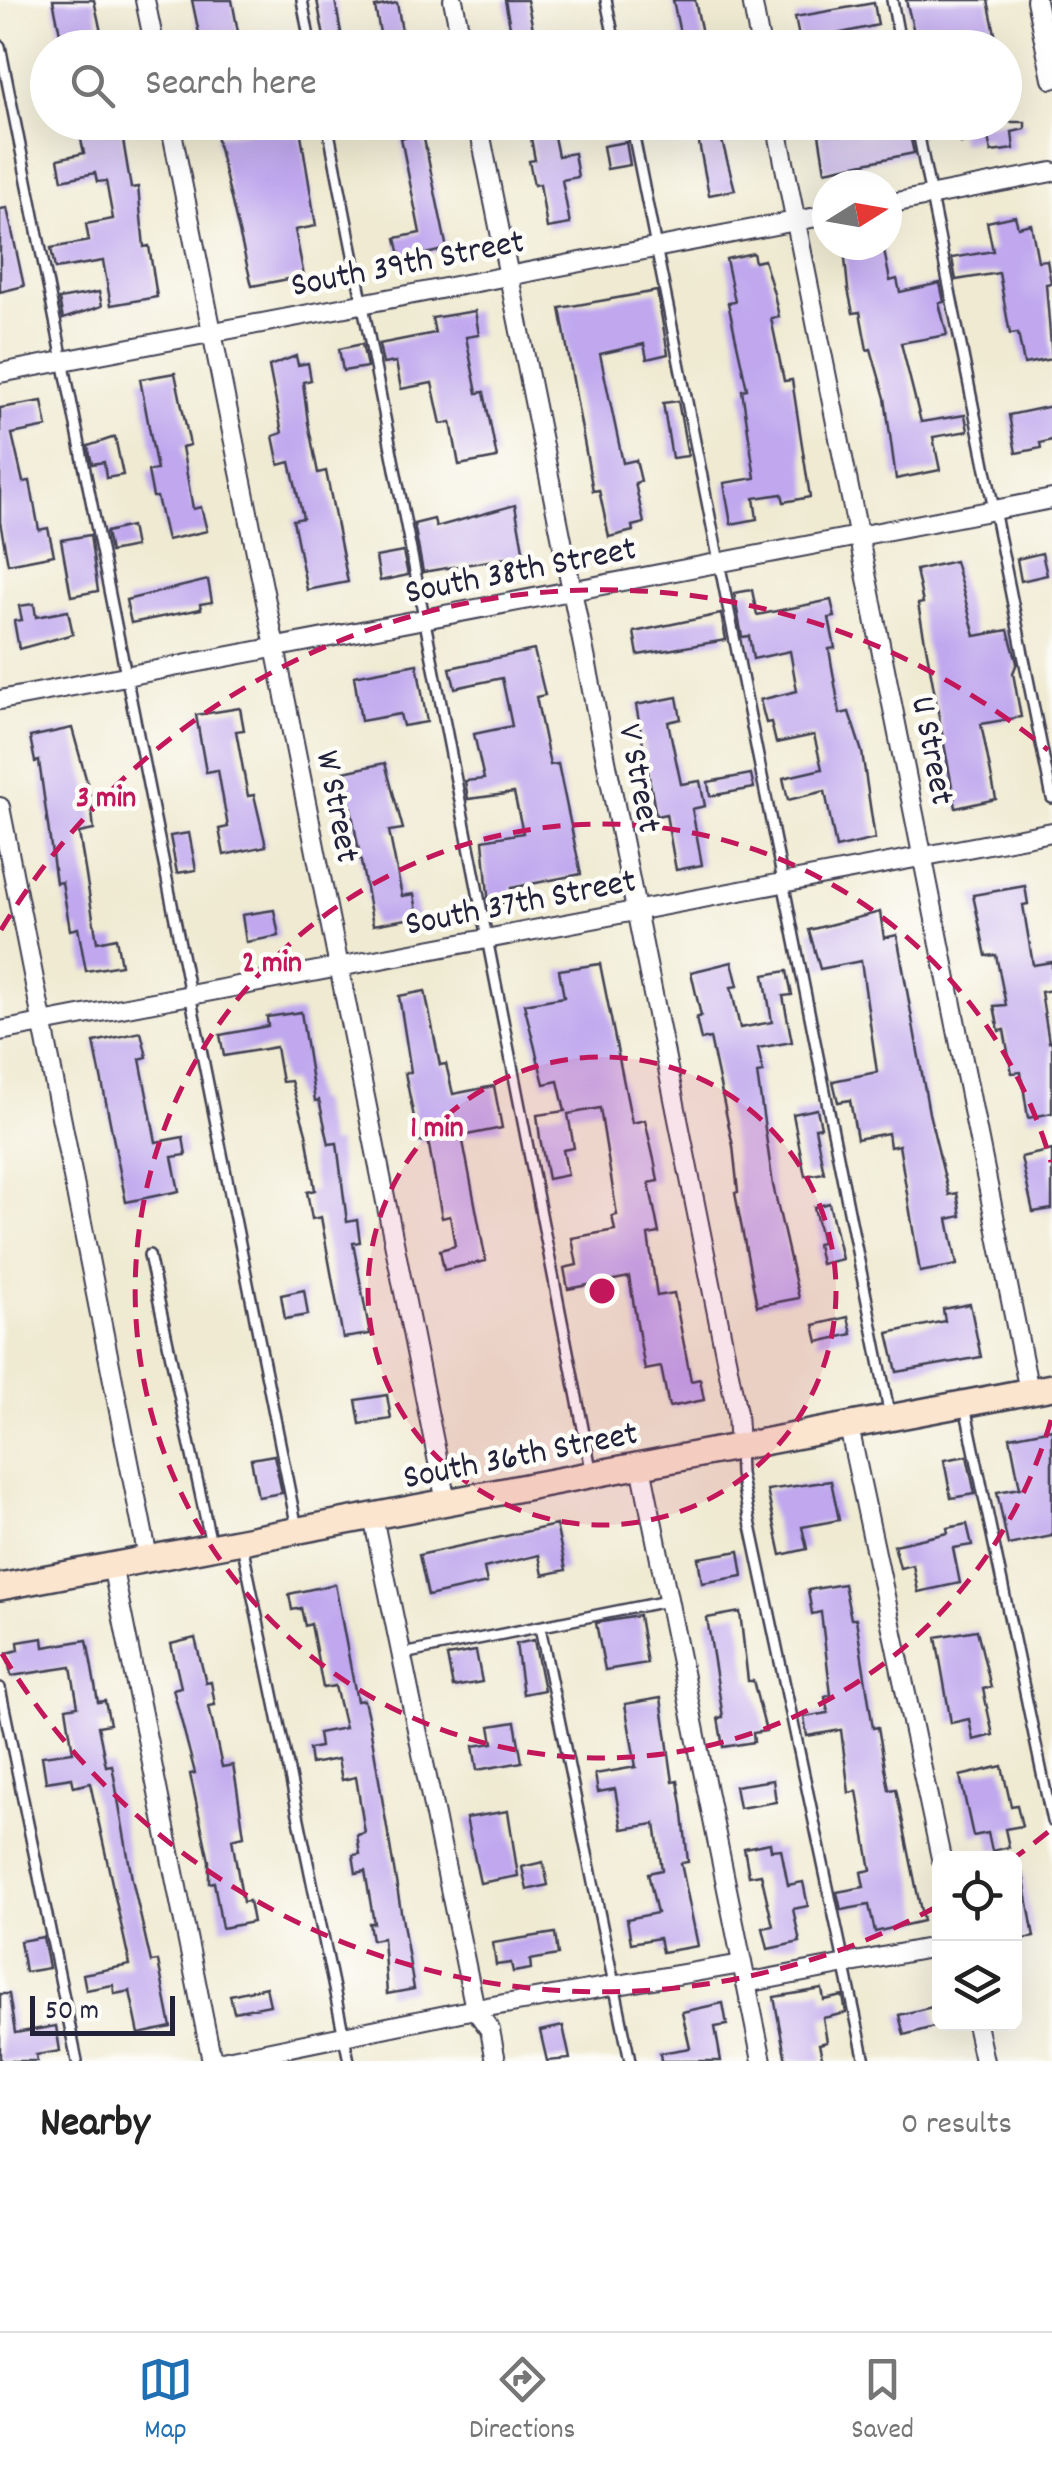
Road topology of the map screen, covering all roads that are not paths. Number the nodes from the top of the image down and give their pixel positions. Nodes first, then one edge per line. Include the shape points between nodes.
1 (145, 0) edge
2 (302, 0) edge
3 (453, 0) edge
4 (606, 0) edge
5 (752, 0) edge
6 (892, 0) edge
7 (1036, 0) edge
8 (151, 30) edge
9 (308, 30) edge
10 (459, 30) edge
11 (612, 30) edge
12 (758, 30) edge
13 (898, 30) edge
14 (0, 46) edge
15 (1052, 79) edge
16 (174, 140) edge
17 (330, 140) edge
18 (482, 140) edge
19 (635, 140) edge
20 (780, 140) edge
21 (920, 140) edge
22 (1052, 172) edge
23 (931, 196) junction
24 (902, 201) edge
25 (812, 218) edge
26 (796, 221) junction
27 (656, 248) junction
28 (509, 276) junction
29 (362, 302) junction
30 (212, 332) junction
31 (63, 361) junction
32 (0, 373) edge
33 (1052, 500) edge
34 (995, 510) junction
35 (859, 536) junction
36 (718, 564) junction
37 (572, 592) junction
38 (425, 618) junction
39 (274, 646) junction
40 (125, 675) junction
41 (0, 700) edge
42 (1052, 798) edge
43 (0, 807) edge
44 (1052, 832) edge
45 (923, 856) junction
46 (785, 881) junction
47 (636, 911) junction
48 (488, 939) junction
49 (340, 967) junction
50 (192, 995) junction
51 (44, 1023) junction
52 (0, 1031) edge
53 (150, 1255) dead end
54 (1041, 1389) edge
55 (965, 1404) junction
56 (890, 1418) junction
57 (850, 1427) junction
58 (739, 1446) junction
59 (641, 1466) junction
60 (593, 1475) junction
61 (446, 1502) junction
62 (373, 1517) junction
63 (297, 1531) junction
64 (241, 1541) junction
65 (212, 1546) junction
66 (148, 1558) junction
67 (112, 1565) junction
68 (0, 1586) edge
69 (668, 1600) junction
70 (540, 1626) junction
71 (400, 1655) junction
72 (0, 1688) edge
73 (1052, 1821) edge
74 (940, 1851) edge
75 (932, 1948) edge
76 (845, 1964) junction
77 (744, 1973) junction
78 (615, 1988) junction
79 (475, 2009) junction
80 (978, 2031) edge
81 (344, 2035) junction
82 (77, 2061) edge
83 (212, 2061) edge
84 (222, 2061) edge
85 (349, 2061) edge
86 (496, 2061) edge
87 (630, 2061) edge
88 (762, 2061) edge
89 (865, 2061) edge
90 (984, 2061) edge

1 - 8 street
2 - 9 lane
3 - 10 street
4 - 11 lane
5 - 12 street
6 - 13 lane
7 - 15 street
14 - 31 lane
16 - 30 street, W Street
17 - 29 lane
18 - 28 street, V Street
19 - 27 lane
20 - 26 street, U Street
21 - 23 lane
22 - 23 street
23 - 24 street
23 - 34 lane
25 - 26 street, South 39th Street
26 - 27 street, South 39th Street
26 - 35 street, U Street
27 - 28 street, South 39th Street
27 - 36 lane
28 - 29 street, South 39th Street
28 - 37 street, V Street
29 - 30 street, South 39th Street
29 - 38 lane
30 - 31 street, South 39th Street
30 - 39 street, W Street
31 - 32 street, South 39th Street
31 - 40 lane
33 - 34 street, South 38th Street
34 - 35 street, South 38th Street
34 - 42 lane
35 - 36 street, South 38th Street
35 - 45 street, U Street
36 - 37 street, South 38th Street
36 - 46 lane
37 - 38 street, South 38th Street
37 - 47 street, V Street
38 - 39 street, South 38th Street
38 - 48 lane
39 - 40 street, South 38th Street
39 - 49 street, W Street
40 - 41 street, South 38th Street
40 - 50 lane
43 - 51 street
44 - 45 street, South 37th Street
45 - 46 street, South 37th Street
45 - 54 street, U Street
46 - 47 street, South 37th Street
46 - 56 lane
47 - 48 street, South 37th Street
47 - 58 street, V Street via 738,1414
48 - 49 street, South 37th Street
48 - 60 lane
49 - 50 street, South 37th Street
49 - 61 street, W Street
50 - 51 street, South 37th Street
50 - 63 lane
51 - 52 street, South 37th Street
51 - 66 street
53 - 65 lane
54 - 55 main road, South 36th Street
55 - 56 main road, South 36th Street
55 - 73 lane
56 - 57 main road, South 36th Street
57 - 58 main road, South 36th Street
57 - 74 street
58 - 59 main road, South 36th Street
58 - 76 lane
59 - 60 main road, South 36th Street
59 - 69 street
60 - 61 main road, South 36th Street
61 - 62 main road, South 36th Street
62 - 63 main road, South 36th Street
62 - 71 street
63 - 64 main road, South 36th Street
64 - 65 main road, South 36th Street
64 - 81 lane
65 - 66 main road, South 36th Street
66 - 67 main road, South 36th Street
67 - 68 main road, South 36th Street
67 - 83 street
69 - 70 lane
69 - 77 street
70 - 71 lane
70 - 78 lane
71 - 79 street
72 - 82 lane
75 - 76 street
76 - 77 street
76 - 89 lane
77 - 78 street
77 - 88 street
78 - 79 street
78 - 87 lane
79 - 81 street
79 - 86 street via 490,2030
80 - 90 street
81 - 84 street
81 - 85 lane

